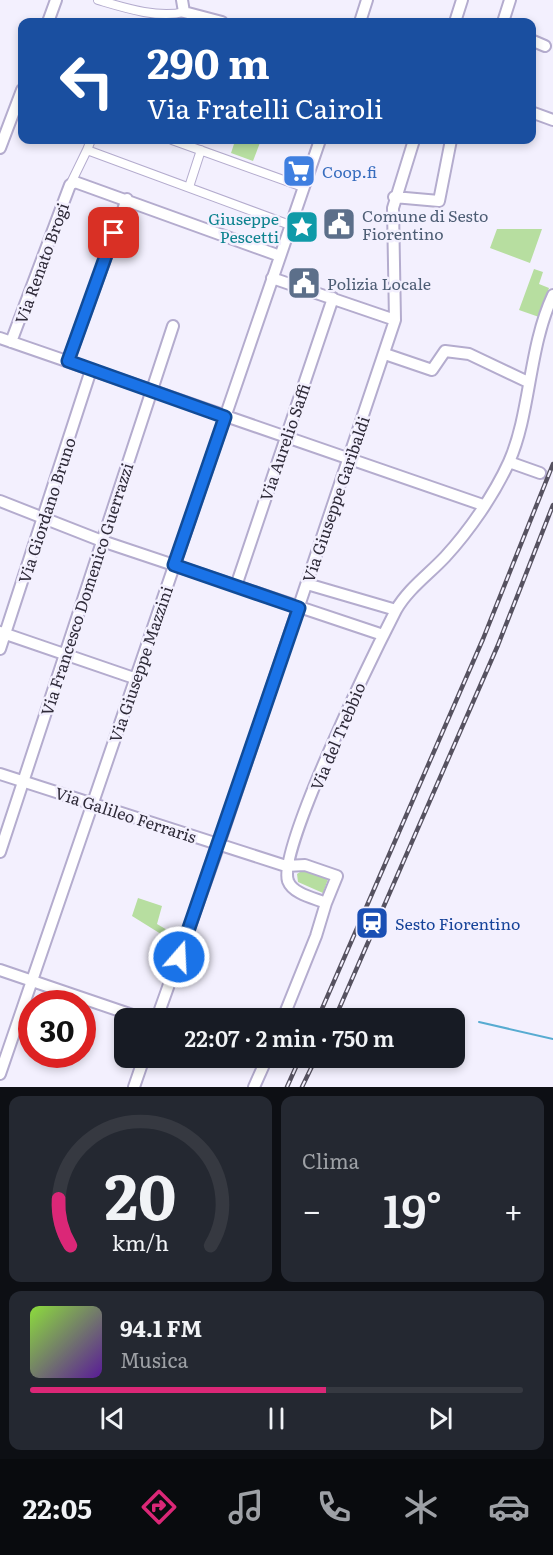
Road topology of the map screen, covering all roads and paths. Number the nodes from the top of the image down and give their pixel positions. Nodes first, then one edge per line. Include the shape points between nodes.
1 (56, 0) edge
2 (98, 0) edge
3 (182, 0) edge
4 (367, 0) edge
5 (462, 0) edge
6 (510, 0) edge
7 (184, 12) junction
8 (50, 18) edge
9 (193, 18) edge
10 (361, 18) edge
11 (456, 18) edge
12 (503, 18) edge
13 (536, 42) edge
14 (546, 46) dead end
15 (18, 101) edge
16 (536, 113) edge
17 (553, 118) edge
18 (89, 144) edge
19 (184, 144) edge
20 (319, 144) edge
21 (413, 144) edge
22 (450, 144) edge
23 (0, 148) edge
24 (87, 150) junction
25 (201, 150) junction
26 (70, 185) junction
27 (189, 187) junction
28 (303, 187) junction
29 (394, 197) junction
30 (127, 199) junction
31 (290, 225) junction
32 (280, 256) junction
33 (272, 278) junction
34 (553, 295) edge
35 (333, 298) junction
36 (395, 320) junction
37 (173, 326) dead end
38 (0, 338) edge
39 (11, 342) junction
40 (385, 354) junction
41 (68, 361) junction
42 (92, 370) junction
43 (528, 382) junction
44 (151, 391) junction
45 (225, 417) junction
46 (286, 437) junction
47 (349, 459) junction
48 (509, 462) junction
49 (540, 473) tunnel mouth
50 (0, 501) edge
51 (483, 505) junction
52 (43, 517) junction
53 (102, 541) junction
54 (174, 565) junction
55 (307, 584) junction
56 (236, 586) junction
57 (299, 608) junction
58 (396, 610) junction
59 (3, 633) edge
60 (383, 635) junction
61 (0, 649) edge
62 (64, 653) junction
63 (134, 678) junction
64 (0, 774) edge
65 (24, 781) junction
66 (92, 802) junction
67 (219, 845) junction
68 (0, 852) edge
69 (286, 866) junction
70 (326, 903) junction
71 (0, 970) edge
72 (31, 981) junction
73 (162, 1008) edge
74 (287, 1008) edge
75 (114, 1009) edge
76 (141, 1068) edge
77 (263, 1068) edge
78 (0, 1074) edge
79 (134, 1087) edge
80 (254, 1087) edge

1 - 8 street
2 - 7 street via 139,10
3 - 7 street
4 - 10 street
5 - 11 street
6 - 12 street
7 - 9 street
13 - 14 street
15 - 23 street
16 - 17 street
18 - 24 street
19 - 25 street
20 - 28 street, Via Giuseppe Mazzini
21 - 29 street, Via Giuseppe Garibaldi
22 - 29 street via 439,201
24 - 26 street
24 - 27 street
25 - 27 street
25 - 28 street
26 - 30 street via 84,183
26 - 39 street, Via Renato Brogi
27 - 31 street
28 - 31 street, Via Giuseppe Mazzini
29 - 36 street, Via Giuseppe Garibaldi
30 - 32 street
30 - 41 street
31 - 32 street, Via Giuseppe Mazzini
32 - 33 street, Via Giuseppe Mazzini
33 - 35 street
33 - 45 street, Via Giuseppe Mazzini
34 - 43 street, Via del Trebbio via 540,329
35 - 36 street
35 - 46 street, Via Aurelio Saffi
36 - 40 street, Via Giuseppe Garibaldi
37 - 44 street, Via Francesco Domenico Guerrazzi
38 - 39 street
39 - 41 street
40 - 43 street via 432,370 445,351 460,353
40 - 47 street, Via Giuseppe Garibaldi
41 - 42 street
42 - 44 street
42 - 52 street, Via Giordano Bruno
43 - 48 street, Via del Trebbio
44 - 45 street
44 - 53 street, Via Francesco Domenico Guerrazzi
45 - 46 street
45 - 54 street, Via Giuseppe Mazzini
46 - 47 street
46 - 56 street, Via Aurelio Saffi
47 - 51 street
47 - 55 street, Via Giuseppe Garibaldi
48 - 49 street
48 - 51 street, Via del Trebbio
50 - 52 street
51 - 58 street, Via del Trebbio via 446,556
52 - 53 street
52 - 59 street, Via Giordano Bruno
53 - 54 street
53 - 62 street, Via Francesco Domenico Guerrazzi
54 - 56 street
54 - 63 street, Via Giuseppe Mazzini
55 - 57 street, Via Giuseppe Garibaldi
55 - 58 street
56 - 57 street
57 - 60 street
57 - 67 street, Via Giuseppe Garibaldi
58 - 60 street, Via del Trebbio
59 - 61 street, Via Giordano Bruno
59 - 62 street
60 - 69 street, Via del Trebbio via 301,820
62 - 63 street
62 - 65 street, Via Francesco Domenico Guerrazzi
63 - 66 street, Via Giuseppe Mazzini
64 - 65 street, Via Galileo Ferraris
65 - 66 street, Via Galileo Ferraris
65 - 68 street, Via Francesco Domenico Guerrazzi
66 - 67 street, Via Galileo Ferraris
66 - 72 street, Via Giuseppe Mazzini
67 - 69 street, Via Galileo Ferraris
67 - 73 street, Via Giuseppe Garibaldi
69 - 70 street via 291,887
69 - 70 street, Via Galileo Ferraris via 305,865 337,876
70 - 74 street
71 - 72 street
72 - 75 street
72 - 78 street, Via Giuseppe Mazzini
76 - 79 street
77 - 80 street

